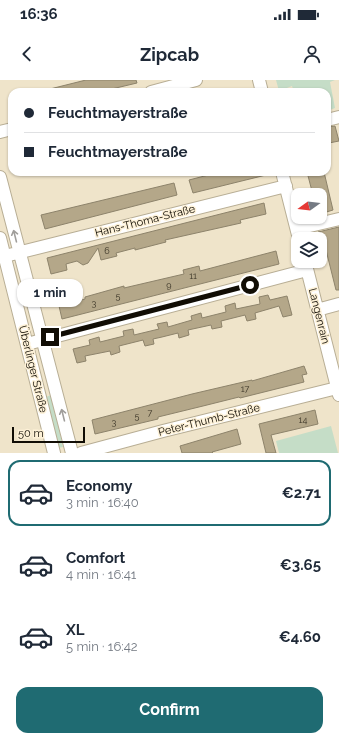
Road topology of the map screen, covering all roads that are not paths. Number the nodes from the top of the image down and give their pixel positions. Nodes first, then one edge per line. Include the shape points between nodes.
1 (196, 80) edge
2 (166, 88) edge
3 (283, 176) edge
4 (0, 177) edge
5 (286, 186) junction
6 (339, 219) edge
7 (298, 232) edge
8 (303, 232) edge
9 (0, 238) edge
10 (19, 252) junction
11 (5, 256) junction
12 (299, 268) edge
13 (306, 268) edge
14 (339, 304) edge
15 (317, 310) junction
16 (43, 340) junction
17 (27, 344) junction
18 (338, 392) edge
19 (54, 453) edge
20 (72, 453) edge
21 (81, 453) edge

1 - 2 street
3 - 5 street
10 -> 4 street, Überlinger Straße
5 - 7 street
5 - 10 street, Hans-Thoma-Straße
6 - 8 street
9 - 11 street, Überlinger Straße
10 - 11 street, Hans-Thoma-Straße
10 - 16 street, Überlinger Straße
11 - 17 street, Überlinger Straße
12 - 16 street
13 - 15 street, Langenrain
14 - 15 street
15 - 18 street, Langenrain
16 - 17 street
20 -> 16 street, Überlinger Straße
17 - 19 street, Überlinger Straße
18 - 21 street, Peter-Thumb-Straße via 163,431

